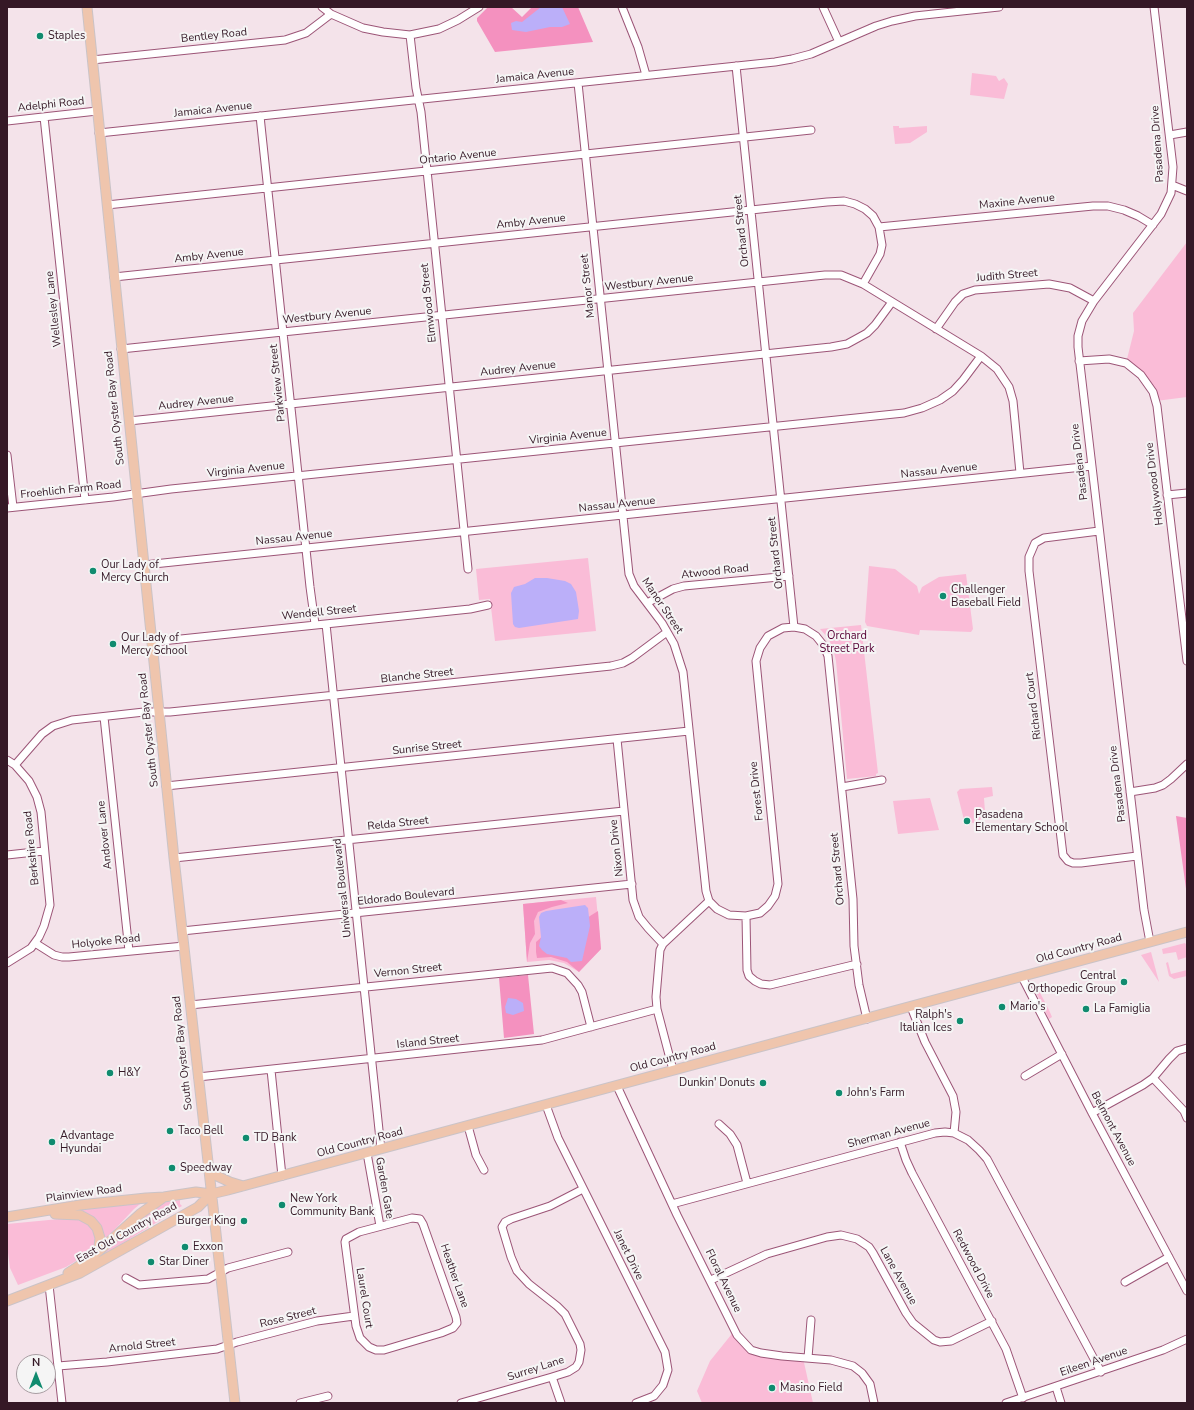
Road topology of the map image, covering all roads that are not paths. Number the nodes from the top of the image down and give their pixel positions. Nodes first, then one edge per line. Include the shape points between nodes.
1 (86, 7) edge
2 (322, 7) edge
3 (479, 7) edge
4 (622, 7) edge
5 (823, 7) edge
6 (999, 7) edge
7 (1154, 7) edge
8 (331, 14) junction
9 (410, 35) junction
10 (839, 42) junction
11 (92, 60) junction
12 (736, 66) junction
13 (646, 75) junction
14 (578, 83) junction
15 (418, 99) junction
16 (97, 111) junction
17 (260, 116) junction
18 (44, 117) junction
19 (7, 121) edge
20 (811, 130) dead end
21 (1187, 132) edge
22 (99, 133) junction
23 (1170, 135) junction
24 (744, 138) junction
25 (585, 155) junction
26 (427, 171) junction
27 (1172, 186) junction
28 (268, 188) junction
29 (1187, 190) edge
30 (106, 205) junction
31 (751, 210) junction
32 (1153, 225) junction
33 (592, 227) junction
34 (879, 227) junction
35 (434, 243) junction
36 (276, 260) junction
37 (114, 277) junction
38 (758, 282) junction
39 (863, 284) junction
40 (600, 299) junction
41 (1094, 301) junction
42 (892, 302) junction
43 (442, 315) junction
44 (936, 329) junction
45 (283, 332) junction
46 (121, 349) junction
47 (766, 354) junction
48 (981, 356) junction
49 (1079, 361) junction
50 (608, 371) junction
51 (449, 387) junction
52 (291, 404) junction
53 (129, 421) junction
54 (774, 426) junction
55 (615, 443) junction
56 (7, 455) edge
57 (457, 460) junction
58 (1092, 466) junction
59 (1020, 473) junction
60 (298, 476) junction
61 (1187, 493) edge
62 (136, 494) junction
63 (1167, 496) junction
64 (781, 498) junction
65 (85, 500) junction
66 (10, 508) edge
67 (623, 515) junction
68 (1099, 531) junction
69 (464, 532) junction
70 (306, 548) junction
71 (144, 565) junction
72 (468, 569) dead end
73 (789, 576) junction
74 (647, 603) junction
75 (488, 605) dead end
76 (315, 624) junction
77 (326, 624) junction
78 (794, 627) junction
79 (667, 632) junction
80 (152, 642) junction
81 (1187, 661) edge
82 (334, 696) junction
83 (159, 712) junction
84 (104, 717) junction
85 (689, 732) junction
86 (617, 739) junction
87 (7, 760) edge
88 (15, 765) junction
89 (1187, 765) edge
90 (341, 768) junction
91 (882, 780) dead end
92 (166, 786) junction
93 (842, 786) junction
94 (1130, 792) junction
95 (624, 811) junction
96 (349, 840) junction
97 (44, 851) junction
98 (7, 855) edge
99 (1138, 856) junction
100 (174, 858) junction
101 (632, 884) junction
102 (709, 901) junction
103 (356, 913) junction
104 (746, 916) junction
105 (182, 931) junction
106 (1187, 933) edge
107 (35, 942) junction
108 (1150, 942) junction
109 (663, 944) junction
110 (184, 946) junction
111 (129, 951) junction
112 (7, 963) edge
113 (857, 964) junction
114 (1022, 976) junction
115 (364, 987) junction
116 (190, 1005) junction
117 (912, 1007) junction
118 (657, 1009) junction
119 (867, 1019) junction
120 (591, 1027) junction
121 (1187, 1048) edge
122 (1062, 1054) junction
123 (372, 1059) junction
124 (271, 1070) junction
125 (674, 1070) junction
126 (1025, 1076) dead end
127 (198, 1077) junction
128 (1154, 1078) junction
129 (617, 1086) junction
130 (546, 1105) junction
131 (1092, 1113) junction
132 (1187, 1118) edge
133 (719, 1124) dead end
134 (468, 1126) junction
135 (954, 1133) junction
136 (900, 1142) junction
137 (381, 1149) junction
138 (367, 1153) junction
139 (208, 1166) junction
140 (484, 1170) dead end
141 (282, 1176) junction
142 (747, 1183) junction
143 (244, 1186) junction
144 (583, 1189) junction
145 (211, 1194) junction
146 (164, 1197) junction
147 (672, 1204) junction
148 (25, 1214) junction
149 (7, 1217) edge
150 (380, 1226) junction
151 (288, 1252) dead end
152 (95, 1254) junction
153 (1169, 1258) junction
154 (220, 1273) junction
155 (126, 1278) dead end
156 (711, 1280) junction
157 (1125, 1282) dead end
158 (49, 1285) junction
159 (1187, 1291) edge
160 (7, 1301) edge
161 (354, 1316) junction
162 (811, 1320) dead end
163 (992, 1321) junction
164 (1187, 1339) edge
165 (228, 1345) junction
166 (369, 1347) joint
167 (808, 1358) junction
168 (58, 1366) junction
169 (1101, 1372) junction
170 (552, 1377) junction
171 (1056, 1387) junction
172 (328, 1396) dead end
173 (1022, 1398) junction
174 (483, 1400) edge
175 (312, 1402) edge
176 (62, 1403) edge
177 (235, 1403) edge
178 (300, 1403) edge
179 (461, 1403) edge
180 (561, 1403) edge
181 (636, 1403) edge
182 (874, 1403) edge
183 (1006, 1403) edge
184 (1061, 1403) edge

1 - 11 main road, South Oyster Bay Road
2 - 8 street
3 - 9 street via 439,29
4 - 13 street
5 - 10 street
6 - 10 street, Jamaica Avenue via 914,16 876,26
7 - 23 street, Pasadena Drive
8 - 9 street via 363,28
8 - 11 street, Bentley Road via 306,33 285,40
9 - 15 street, Elmwood Street
10 - 12 street, Jamaica Avenue via 792,59
11 - 16 main road, South Oyster Bay Road
12 - 13 street, Jamaica Avenue
12 - 24 street, Orchard Street
13 - 14 street, Jamaica Avenue
14 - 15 street, Jamaica Avenue
14 - 25 street, Manor Street
15 - 17 street, Jamaica Avenue
15 - 26 street, Elmwood Street
16 - 18 street, Adelphi Road
16 - 22 main road, South Oyster Bay Road
17 - 22 street, Jamaica Avenue
17 - 28 street, Parkview Street
18 - 19 street, Adelphi Road
18 - 65 street, Wellesley Lane
20 - 24 street, Ontario Avenue
21 - 23 street
22 - 30 main road, South Oyster Bay Road
23 - 27 street, Pasadena Drive
24 - 25 street, Ontario Avenue
24 - 31 street, Orchard Street
25 - 26 street, Ontario Avenue
25 - 33 street, Manor Street
26 - 28 street, Ontario Avenue
26 - 35 street, Elmwood Street
27 - 29 street
27 - 32 street, Pasadena Drive via 1161,214
28 - 30 street, Ontario Avenue
28 - 36 street, Parkview Street
30 - 37 main road, South Oyster Bay Road
31 - 33 street, Amby Avenue
31 - 34 street, Amby Avenue via 844,201 865,209 873,216
31 - 38 street, Orchard Street
32 - 34 street, Maxine Avenue via 1124,210 1093,206
32 - 41 street, Pasadena Drive
33 - 35 street, Amby Avenue
33 - 40 street, Manor Street
34 - 39 street, Amby Avenue via 882,245 880,254
35 - 36 street, Amby Avenue
35 - 43 street, Elmwood Street
36 - 37 street, Amby Avenue
36 - 45 street, Parkview Street
37 - 46 main road, South Oyster Bay Road
38 - 39 street, Westbury Avenue via 841,275
38 - 40 street, Westbury Avenue
38 - 47 street, Orchard Street
39 - 42 street, Westbury Avenue
40 - 43 street, Westbury Avenue
40 - 50 street, Manor Street
41 - 44 street, Judith Street via 1070,288 1049,284 975,290 963,294 954,302
41 - 49 street, Pasadena Drive via 1082,321 1078,336
42 - 44 street, Westbury Avenue
42 - 47 street, Audrey Avenue via 868,333 846,344 832,348
43 - 45 street, Westbury Avenue
43 - 51 street, Elmwood Street
44 - 48 street, Westbury Avenue
45 - 46 street, Westbury Avenue
45 - 52 street, Parkview Street
46 - 53 main road, South Oyster Bay Road
47 - 50 street, Audrey Avenue
47 - 54 street, Orchard Street
48 - 54 street, Virginia Avenue via 953,390 940,400 922,408 904,413
48 - 59 street, Westbury Avenue via 997,369 1009,387 1013,401
49 - 58 street, Pasadena Drive
49 - 63 street, Hollywood Drive via 1109,359 1126,363 1147,382 1157,406
50 - 51 street, Audrey Avenue
50 - 55 street, Manor Street
51 - 52 street, Audrey Avenue
51 - 57 street, Elmwood Street
52 - 53 street, Audrey Avenue
52 - 60 street, Parkview Street
53 - 62 main road, South Oyster Bay Road
54 - 55 street, Virginia Avenue
54 - 64 street, Orchard Street
55 - 57 street, Virginia Avenue
55 - 67 street, Manor Street
56 - 66 street
57 - 60 street, Virginia Avenue
57 - 69 street, Elmwood Street
58 - 59 street, Nassau Avenue
58 - 68 street, Pasadena Drive
59 - 64 street, Nassau Avenue
60 - 62 street, Virginia Avenue
60 - 70 street, Parkview Street
61 - 63 street
62 - 65 street, Froehlich Farm Road
62 - 71 main road, South Oyster Bay Road
63 - 81 street, Hollywood Drive
64 - 67 street, Nassau Avenue
64 - 73 street, Orchard Street
65 - 66 street, Froehlich Farm Road
67 - 69 street, Nassau Avenue
67 - 74 street, Manor Street via 629,574 634,586
68 - 94 street, Pasadena Drive
68 - 99 street, Richard Court via 1044,538 1033,546 1029,557 1055,792 1065,859 1081,863
69 - 70 street, Nassau Avenue
69 - 72 street, Elmwood Street
70 - 71 street, Nassau Avenue
70 - 76 street, Parkview Street
71 - 80 main road, South Oyster Bay Road
73 - 74 street, Atwood Road via 672,588
73 - 78 street, Orchard Street
74 - 79 street, Manor Street
75 - 77 street, Wendell Street
76 - 77 street, Wendell Street
76 - 80 street, Wendell Street
77 - 82 street, Universal Boulevard
78 - 93 street, Orchard Street via 816,636 828,656
78 - 104 street, Forest Drive via 783,628 768,636 756,660 778,884 775,896 768,906 760,913
79 - 82 street, Blanche Street via 632,658 611,666
79 - 85 street, Manor Street via 676,649 683,672
80 - 83 main road, South Oyster Bay Road
82 - 83 street, Blanche Street
82 - 90 street, Universal Boulevard
83 - 84 street, Blanche Street
83 - 92 main road, South Oyster Bay Road
84 - 88 street, Blanche Street via 72,720 54,726 34,741
84 - 111 street, Andover Lane
85 - 86 street, Sunrise Street
85 - 102 street, Manor Street
86 - 90 street, Sunrise Street
86 - 95 street, Nixon Drive
87 - 88 street, Berkshire Road
88 - 97 street, Berkshire Road via 29,781 37,797 41,812
89 - 94 street via 1162,785
90 - 92 street, Sunrise Street
90 - 96 street, Universal Boulevard
91 - 93 street
92 - 100 main road, South Oyster Bay Road
93 - 113 street, Orchard Street
94 - 99 street, Pasadena Drive
95 - 96 street, Relda Street
95 - 101 street, Nixon Drive
96 - 100 street, Relda Street
96 - 103 street, Universal Boulevard
97 - 98 street
97 - 107 street, Berkshire Road via 50,905 44,926
99 - 108 street, Pasadena Drive
100 - 105 main road, South Oyster Bay Road
101 - 103 street, Eldorado Boulevard
101 - 109 street, Nixon Drive via 633,900 639,917
102 - 104 street, Forest Drive via 729,915
102 - 109 street
103 - 105 street, Eldorado Boulevard
103 - 115 street, Universal Boulevard
104 - 113 street via 747,970 749,976 761,984 770,985
105 - 110 main road, South Oyster Bay Road
106 - 108 main road, Old Country Road
107 - 111 street, Holyoke Road via 47,952 62,957
107 - 112 street
108 - 114 main road, Old Country Road
109 - 118 street via 659,957
110 - 111 street, Holyoke Road
110 - 116 main road, South Oyster Bay Road
113 - 119 street, Orchard Street
114 - 117 main road, Old Country Road
114 - 122 street, Belmont Avenue
115 - 116 street, Vernon Street
115 - 120 street, Vernon Street via 552,968 567,974 578,985
115 - 123 street, Universal Boulevard
116 - 127 main road, South Oyster Bay Road
117 - 119 main road, Old Country Road
117 - 135 street via 925,1042 953,1096 956,1112
118 - 120 street, Island Street
118 - 125 street
119 - 125 main road, Old Country Road
120 - 123 street, Island Street via 542,1040
121 - 128 street via 1177,1051
122 - 126 street
122 - 131 street, Belmont Avenue
123 - 124 street, Island Street
123 - 137 street, Universal Boulevard
124 - 127 street, Island Street
124 - 141 street
125 - 129 main road, Old Country Road
127 - 139 main road, South Oyster Bay Road
128 - 131 street
128 - 132 street via 1184,1111
129 - 130 main road, Old Country Road
129 - 147 street, Floral Avenue
130 - 134 main road, Old Country Road
130 - 144 street, Janet Drive via 558,1138
131 - 153 street, Belmont Avenue
133 - 142 street via 730,1134 736,1145
134 - 137 main road, Old Country Road
134 - 140 street via 476,1155
135 - 136 street, Sherman Avenue via 935,1133
135 - 169 street via 968,1140 987,1159
136 - 142 street, Sherman Avenue
136 - 163 street, Redwood Drive via 912,1173
137 - 138 main road, Old Country Road
138 - 141 main road, Old Country Road
138 - 150 street, Garden Gate
139 - 143 main road via 217,1176
139 - 145 main road, South Oyster Bay Road
141 - 143 main road, Old Country Road
142 - 147 street, Sherman Avenue
143 - 145 main road, Old Country Road
144 - 170 street, Surrey Lane via 550,1206 511,1218 502,1227 517,1271 565,1314 580,1344 581,1356 576,1366 568,1372
144 - 181 street, Janet Drive via 667,1360 668,1370 663,1385 654,1396
145 - 146 main road, Old Country Road via 196,1192
145 - 154 main road, South Oyster Bay Road
145 - 158 main road, East Old Country Road via 198,1207 184,1215 80,1273
146 - 148 main road, Plainview Road via 80,1205
146 - 152 main road, East Old Country Road via 140,1214
147 - 156 street, Floral Avenue
148 - 149 main road, Plainview Road
148 - 152 main road via 70,1214 88,1218 99,1233 100,1243
150 - 161 street, Laurel Court via 351,1236 345,1242
150 - 166 street, Heather Lane via 420,1219 457,1323 441,1333 384,1350
151 - 154 street via 228,1268
152 - 158 main road, East Old Country Road
153 - 157 street
153 - 159 street, Belmont Avenue
154 - 155 street via 208,1279 139,1285
154 - 165 main road, South Oyster Bay Road
156 - 163 street, Lane Avenue via 767,1254 841,1235 857,1239 868,1247 913,1323 934,1340 951,1341
156 - 167 street, Floral Avenue via 737,1335 751,1350
158 - 160 main road, East Old Country Road
158 - 168 street
161 - 165 street, Rose Street via 317,1321
161 - 166 street, Laurel Court via 360,1338
162 - 167 street
163 - 173 street, Redwood Drive via 1006,1349
164 - 169 street, Eileen Avenue
165 - 168 street, Arnold Street via 217,1349
165 - 177 main road, South Oyster Bay Road
167 - 182 street, Floral Avenue via 831,1360 853,1366 870,1384
168 - 176 street
169 - 171 street, Eileen Avenue
170 - 174 street, Surrey Lane
170 - 180 street
171 - 173 street, Eileen Avenue
171 - 184 street
172 - 175 street
173 - 183 street, Eileen Avenue
174 - 179 street, Surrey Lane
175 - 178 street

